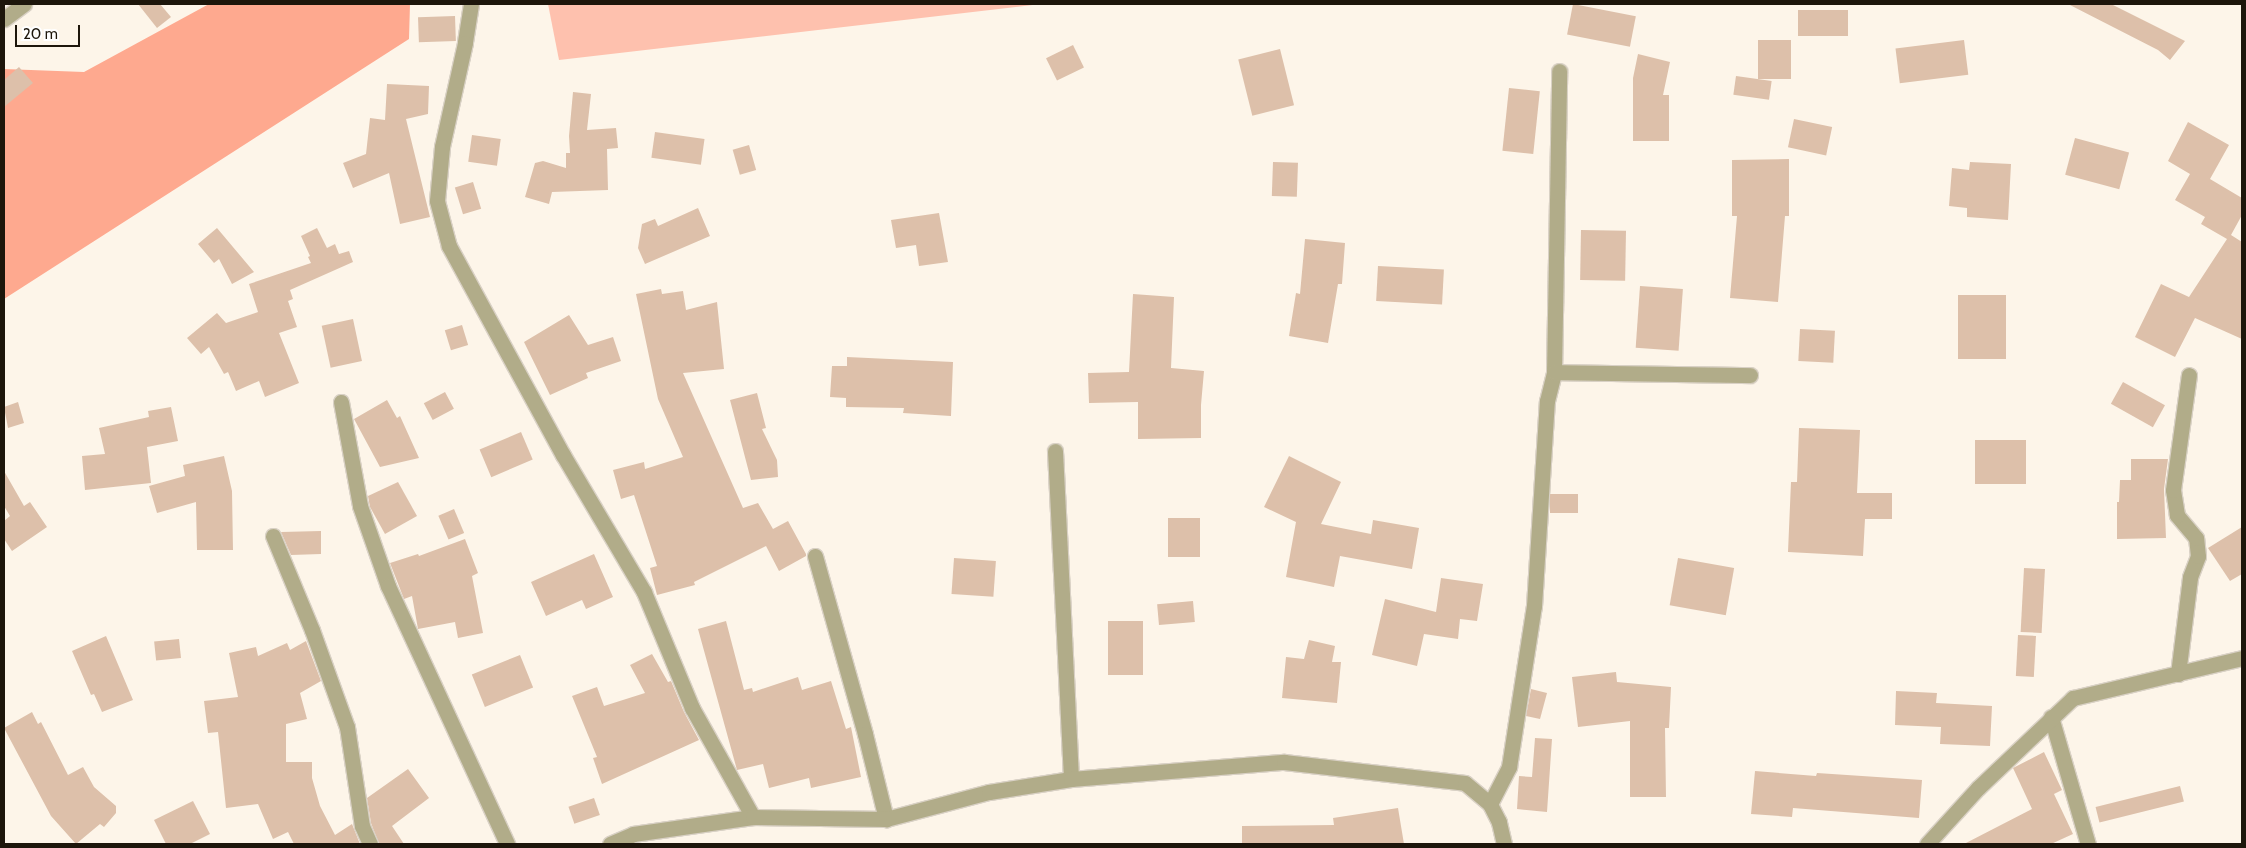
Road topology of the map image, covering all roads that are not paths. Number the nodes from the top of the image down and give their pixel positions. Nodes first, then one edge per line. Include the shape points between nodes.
1 (24, 4) edge
2 (471, 4) edge
3 (4, 18) edge
4 (1559, 71) dead end
5 (1554, 372) junction
6 (1750, 375) dead end
7 (2189, 375) dead end
8 (341, 402) dead end
9 (1055, 452) dead end
10 (272, 536) dead end
11 (815, 556) dead end
12 (2242, 658) edge
13 (2178, 674) junction
14 (2051, 717) junction
15 (1071, 779) junction
16 (1490, 804) junction
17 (753, 817) junction
18 (886, 820) junction
19 (370, 844) edge
20 (508, 844) edge
21 (610, 844) edge
22 (1504, 844) edge
23 (1927, 844) edge
24 (2088, 844) edge

1 - 3 street
2 - 17 street via 442,147 437,201 449,246 563,455 644,592 692,708
4 - 5 street
5 - 6 street
5 - 16 street via 1547,401 1534,606 1509,766
7 - 13 street via 2173,490 2176,515 2196,538 2198,556 2190,577
8 - 20 street via 360,506 388,586
9 - 15 street
10 - 19 street via 312,630 347,727 362,826
11 - 18 street
12 - 13 street
13 - 14 street via 2073,698
14 - 23 street via 1978,788
14 - 24 street
15 - 16 street via 1284,762 1465,783
15 - 18 street via 989,792
16 - 22 street via 1499,822
17 - 18 street
17 - 21 street via 634,834

